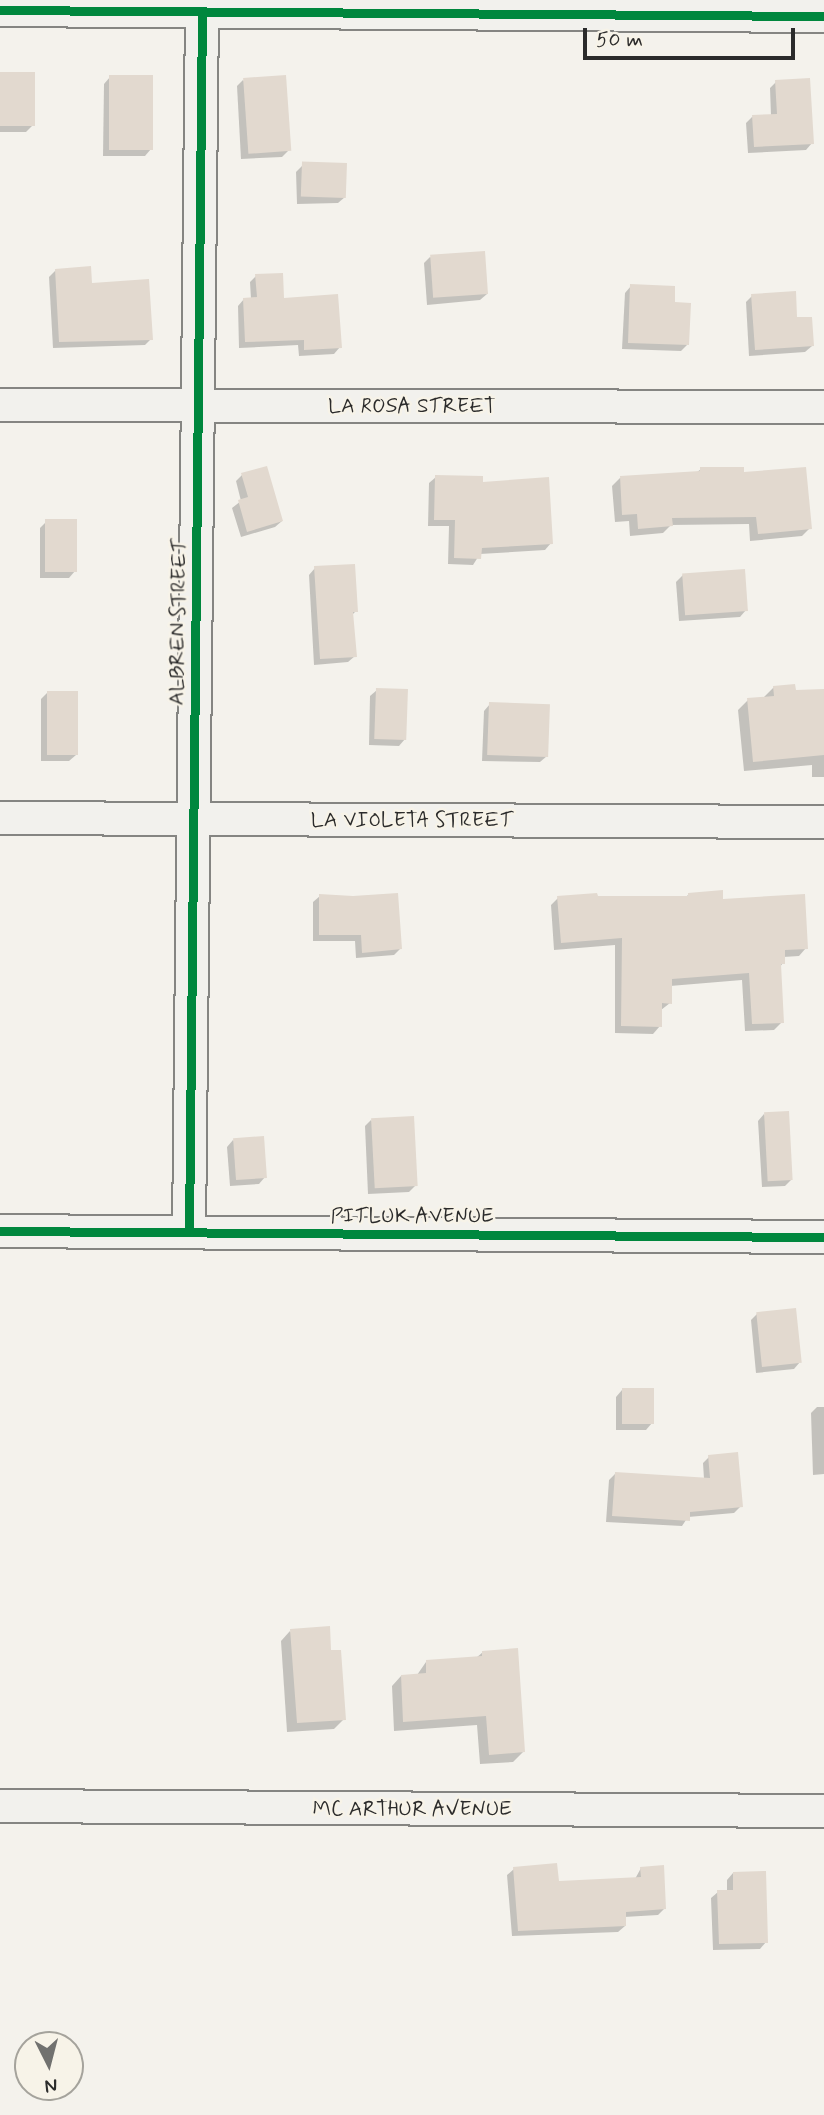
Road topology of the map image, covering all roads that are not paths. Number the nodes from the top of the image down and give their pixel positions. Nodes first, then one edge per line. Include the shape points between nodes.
1 (0, 10) edge
2 (202, 11) junction
3 (824, 16) edge
4 (0, 405) edge
5 (198, 406) junction
6 (824, 407) edge
7 (0, 818) edge
8 (194, 819) junction
9 (824, 821) edge
10 (0, 1231) edge
11 (189, 1232) junction
12 (824, 1237) edge
13 (0, 1806) edge
14 (824, 1811) edge

1 - 2 street
2 - 3 street
2 - 5 street, ALBREN STREET
4 - 5 street, LA ROSA STREET
5 - 6 street, LA ROSA STREET
5 - 8 street, ALBREN STREET
7 - 8 street, LA VIOLETA STREET
8 - 9 street, LA VIOLETA STREET
8 - 11 street, ALBREN STREET
10 - 11 street, PITLUK AVENUE
11 - 12 street, PITLUK AVENUE
13 - 14 street, MC ARTHUR AVENUE

